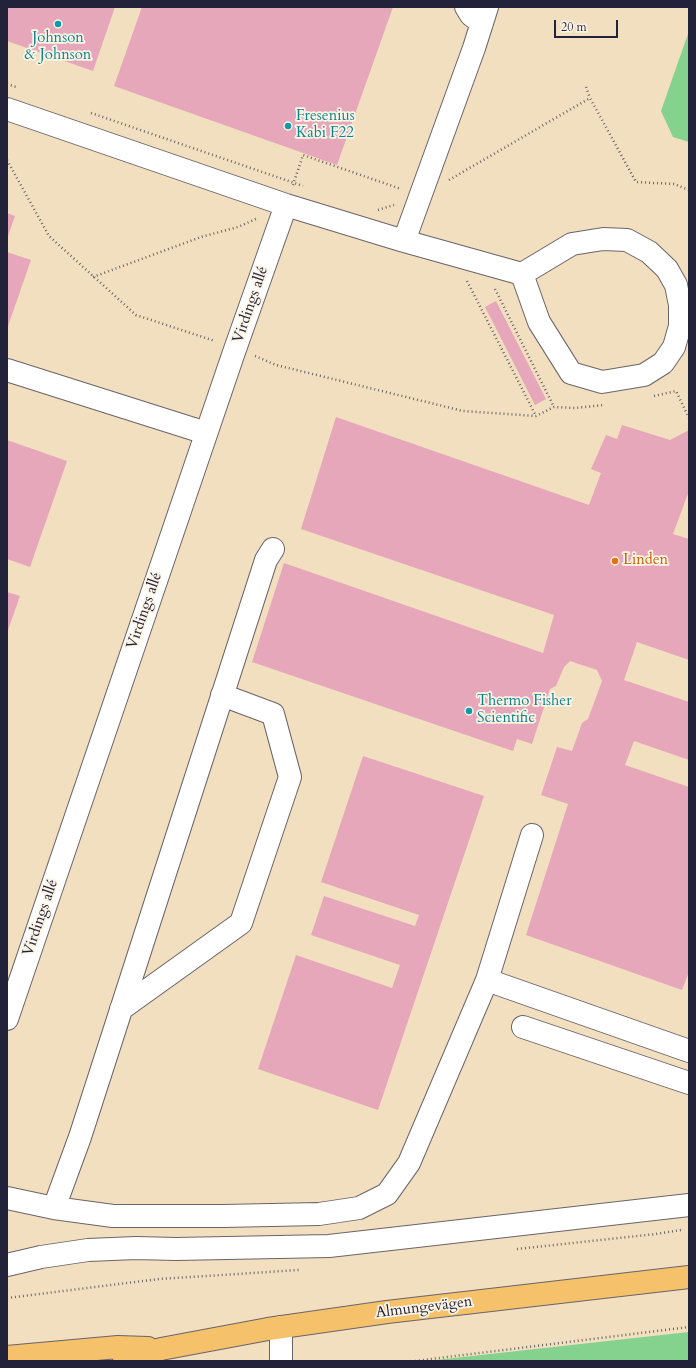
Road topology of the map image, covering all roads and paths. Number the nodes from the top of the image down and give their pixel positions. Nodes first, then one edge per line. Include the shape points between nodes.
1 (466, 7) edge
2 (485, 15) edge
3 (7, 84) edge
4 (586, 87) dead end
5 (22, 89) dead end
6 (590, 98) junction
7 (7, 109) edge
8 (90, 112) dead end
9 (7, 160) edge
10 (294, 182) junction
11 (308, 187) dead end
12 (689, 190) edge
13 (416, 191) junction
14 (286, 205) junction
15 (373, 211) dead end
16 (404, 241) junction
17 (454, 256) junction
18 (481, 263) junction
19 (522, 274) junction
20 (93, 277) junction
21 (236, 348) junction
22 (7, 370) edge
23 (654, 396) dead end
24 (610, 405) dead end
25 (554, 407) junction
26 (536, 416) junction
27 (689, 418) edge
28 (206, 433) junction
29 (273, 549) dead end
30 (222, 695) junction
31 (532, 835) dead end
32 (487, 980) junction
33 (121, 1009) junction
34 (7, 1019) edge
35 (523, 1026) dead end
36 (689, 1051) edge
37 (689, 1083) edge
38 (7, 1198) edge
39 (689, 1205) edge
40 (54, 1208) junction
41 (7, 1265) edge
42 (689, 1277) edge
43 (281, 1327) junction
44 (689, 1327) edge
45 (161, 1349) junction
46 (7, 1357) edge
47 (124, 1361) edge
48 (281, 1361) edge
49 (415, 1361) edge

1 - 2 street via 472,15
2 - 13 street
3 - 5 path
4 - 6 path
6 - 12 path via 636,182 674,184
6 - 13 path via 441,184
7 - 14 street
8 - 10 path
9 - 20 path via 49,236
10 - 11 path
10 - 13 path via 303,155
10 - 14 path
13 - 15 path via 392,206
13 - 16 street
14 - 16 street
14 - 20 path via 238,227 201,237
14 - 21 street, Virdings allé
16 - 17 street
17 - 18 street
17 - 26 path
18 - 19 street
18 - 25 path
19 - 19 street via 572,244 603,239 627,240 649,252 667,269 676,285 680,305 680,326 674,347 663,364 644,375 602,382 571,373 539,322
20 - 21 path via 136,315
21 - 26 path via 276,364 463,411
21 - 28 street, Virdings allé
22 - 28 street
23 - 27 path via 676,391
24 - 25 path
25 - 26 path
28 - 34 street, Virdings allé
29 - 30 street via 266,560
30 - 33 street
30 - 33 street via 273,714 290,777 241,923
31 - 32 street
32 - 36 street
32 - 40 street via 409,1163 387,1194 359,1208 319,1214 113,1216
33 - 40 street
35 - 37 street
38 - 40 street
39 - 41 street via 329,1246 88,1250
42 - 43 main road, Almungevägen
43 - 45 main road, Almungevägen
43 - 48 street
44 - 49 path
45 - 46 main road, Almungevägen via 118,1347
45 - 47 main road, Almungevägen

